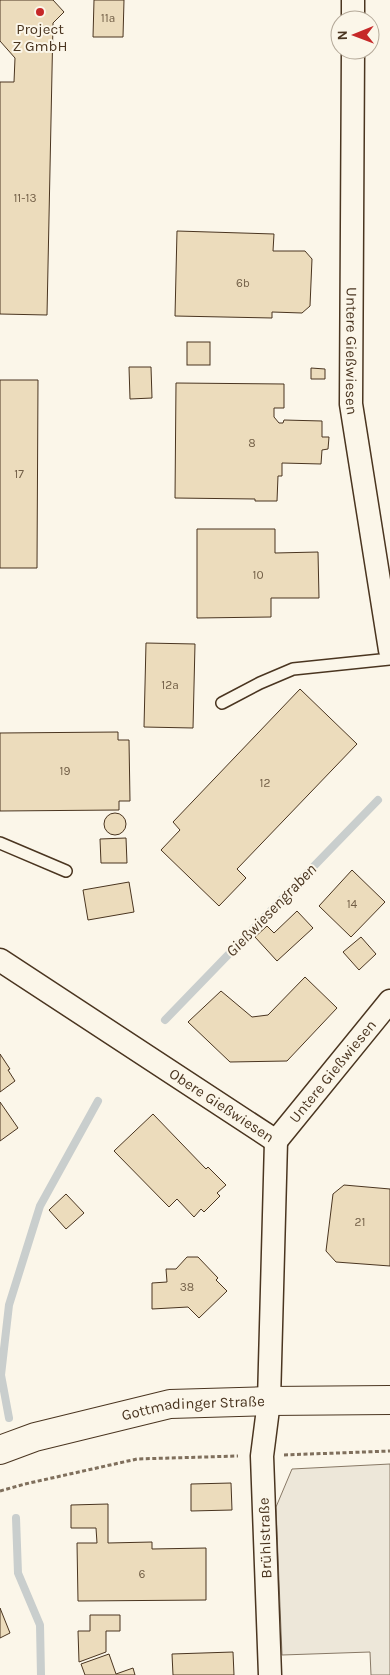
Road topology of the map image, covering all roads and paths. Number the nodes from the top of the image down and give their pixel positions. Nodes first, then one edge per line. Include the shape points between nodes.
1 (353, 60) edge
2 (390, 650) edge
3 (390, 659) edge
4 (222, 704) dead end
5 (0, 843) edge
6 (66, 871) dead end
7 (0, 960) edge
8 (390, 1000) edge
9 (276, 1141) junction
10 (390, 1400) edge
11 (269, 1401) junction
12 (0, 1450) edge
13 (390, 1451) edge
14 (262, 1456) junction
15 (0, 1491) edge
16 (270, 1675) edge

1 - 2 street, Untere Gießwiesen via 351,404
3 - 4 lane via 293,669
5 - 6 lane
7 - 9 street, Obere Gießwiesen
8 - 9 street, Untere Gießwiesen
9 - 11 street, Obere Gießwiesen
10 - 11 main road, Gottmadinger Straße
11 - 12 main road, Gottmadinger Straße via 170,1404 35,1437
11 - 14 street, Brühlstraße
13 - 14 path
14 - 15 path via 137,1459
14 - 16 street, Brühlstraße

